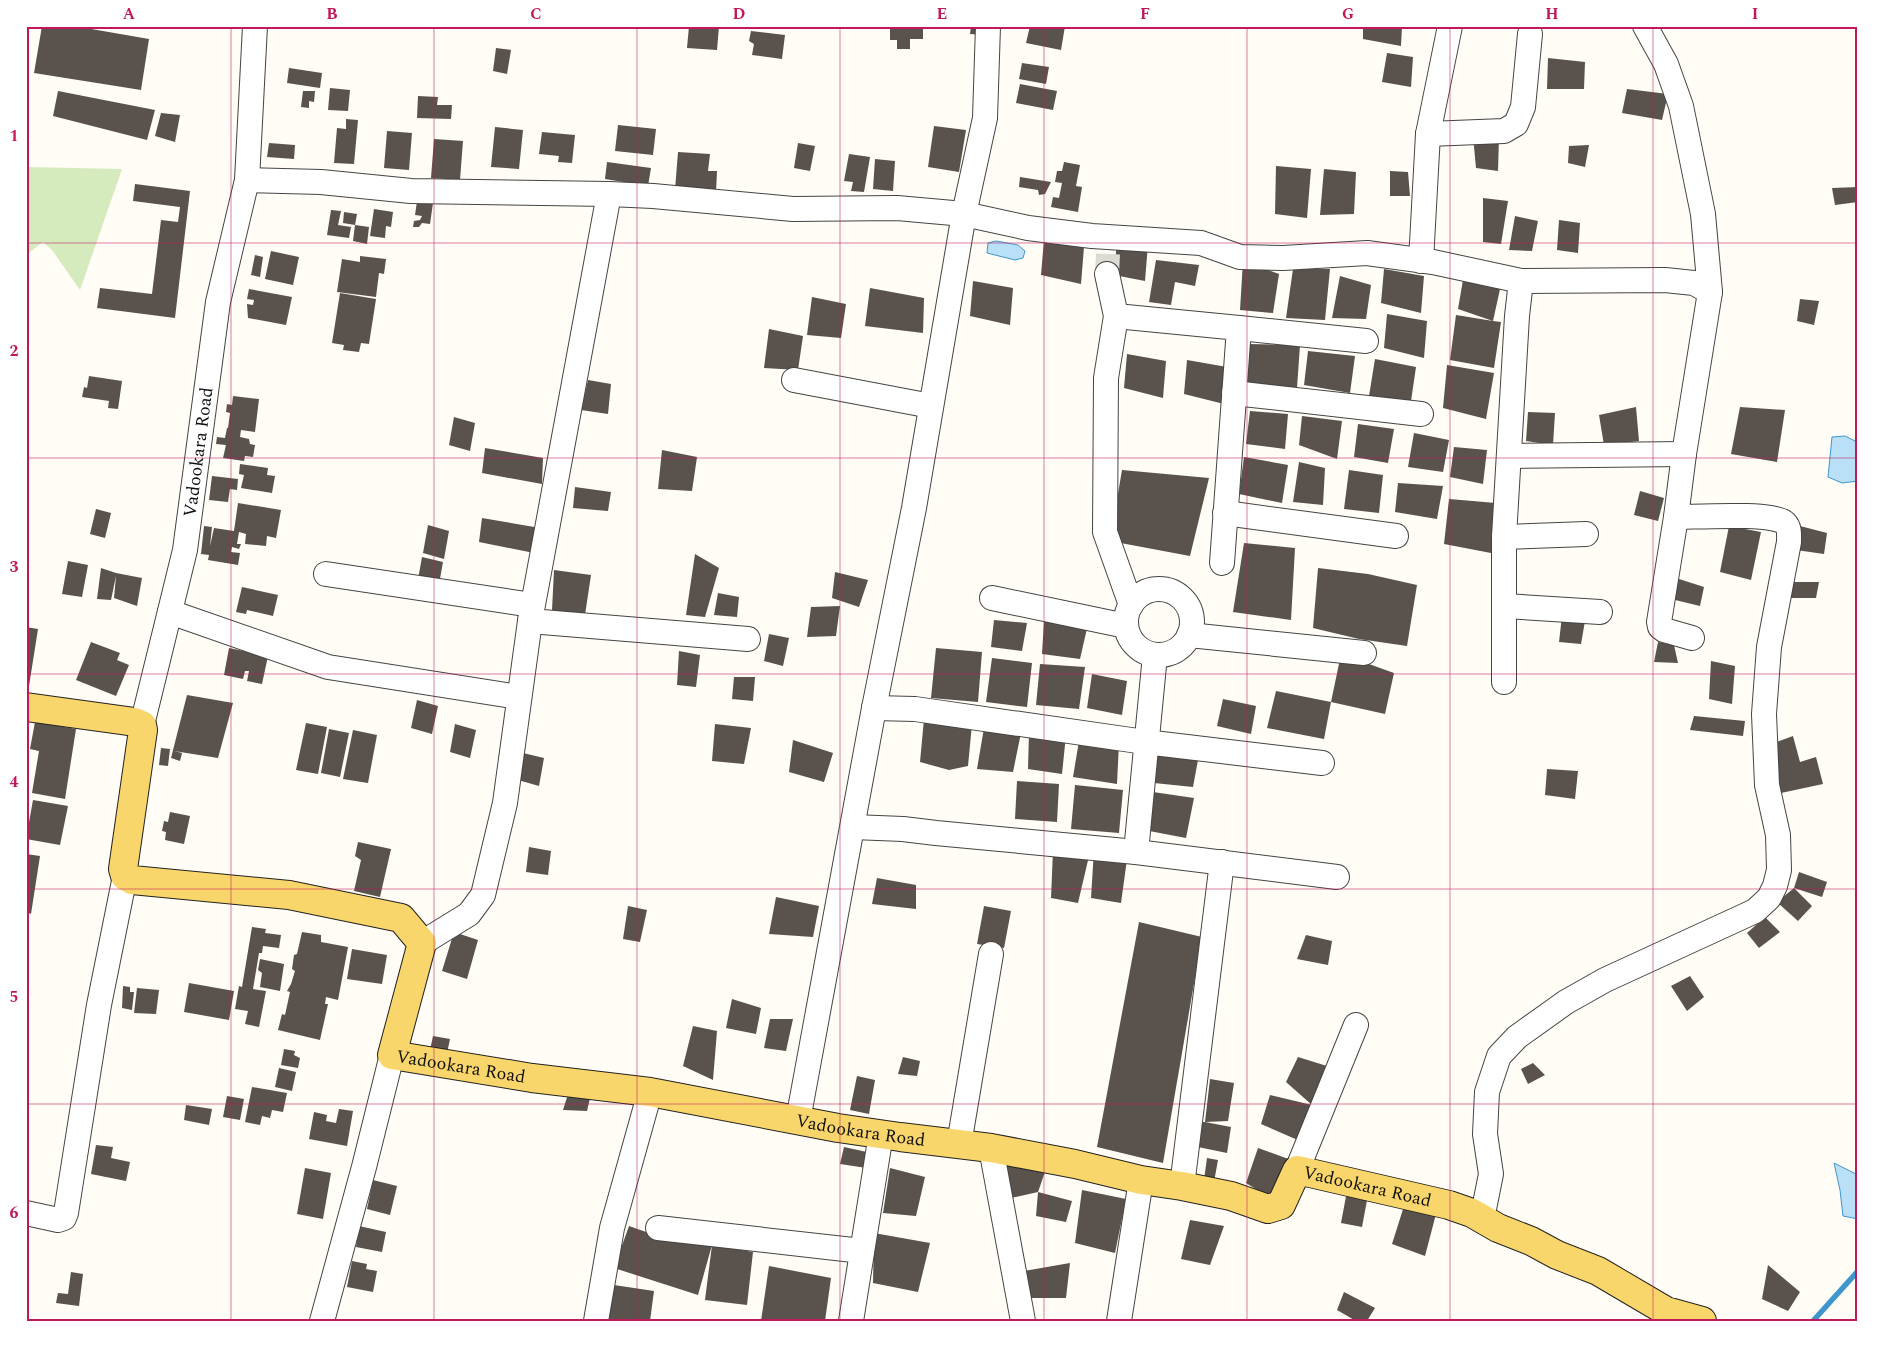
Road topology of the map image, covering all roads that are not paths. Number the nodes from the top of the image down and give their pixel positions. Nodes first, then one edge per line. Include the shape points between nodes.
1 (255, 26) edge
2 (988, 26) edge
3 (1450, 26) edge
4 (1645, 26) edge
5 (1530, 34) dead end
6 (1428, 134) junction
7 (246, 180) junction
8 (608, 194) junction
9 (964, 214) junction
10 (1110, 255) junction
11 (1421, 261) junction
12 (1521, 281) junction
13 (1710, 292) junction
14 (1116, 316) junction
15 (1239, 328) junction
16 (1366, 340) dead end
17 (794, 380) dead end
18 (1234, 393) junction
19 (931, 406) junction
20 (1421, 414) dead end
21 (1684, 454) junction
22 (1510, 456) junction
23 (1225, 513) junction
24 (1676, 517) junction
25 (1586, 534) dead end
26 (1396, 536) dead end
27 (1504, 538) junction
28 (1222, 563) dead end
29 (326, 574) dead end
30 (992, 598) dead end
31 (1505, 606) junction
32 (170, 612) junction
33 (1600, 612) dead end
34 (531, 613) junction
35 (1129, 615) junction
36 (1189, 634) junction
37 (1692, 638) dead end
38 (748, 639) dead end
39 (1364, 653) dead end
40 (1155, 655) junction
41 (1504, 682) dead end
42 (519, 697) junction
43 (26, 707) edge
44 (874, 708) junction
45 (142, 725) junction
46 (1145, 742) junction
47 (1322, 763) dead end
48 (853, 827) junction
49 (1136, 852) junction
50 (1222, 862) junction
51 (125, 876) junction
52 (1337, 877) dead end
53 (422, 943) junction
54 (992, 954) dead end
55 (1356, 1025) dead end
56 (392, 1056) junction
57 (650, 1092) junction
58 (798, 1120) junction
59 (881, 1134) junction
60 (959, 1144) junction
61 (991, 1148) junction
62 (1297, 1170) junction
63 (1141, 1180) junction
64 (1182, 1186) junction
65 (26, 1213) edge
66 (1482, 1219) junction
67 (658, 1228) dead end
68 (862, 1251) junction
69 (322, 1321) edge
70 (596, 1321) edge
71 (851, 1321) edge
72 (1023, 1321) edge
73 (1119, 1321) edge
74 (1702, 1321) edge

1 - 7 street, Vadookara Road
2 - 9 street via 985,118
3 - 6 street
4 - 13 street via 1666,64 1681,106 1703,214
5 - 6 street via 1523,107 1516,124 1504,131
6 - 11 street
7 - 8 street via 321,182 411,191
7 - 32 street, Vadookara Road via 218,302 185,550
8 - 9 street via 793,210 897,208
8 - 34 street
9 - 10 street via 1028,228
9 - 19 street
10 - 11 street via 1201,244 1240,257 1367,253
10 - 14 street
11 - 12 street
12 - 13 street via 1665,280 1694,283
12 - 22 street
13 - 21 street
14 - 15 street
14 - 35 street via 1106,378 1105,532
15 - 16 street
15 - 18 street
17 - 19 street
18 - 20 street
18 - 23 street
19 - 44 street
21 - 22 street
21 - 24 street
22 - 27 street
23 - 26 street
23 - 28 street
24 - 37 street via 1659,622 1664,630
24 - 66 street via 1761,516 1778,519 1789,530 1769,646 1764,714 1767,785 1778,836 1776,886 1770,898 1755,911 1605,980 1566,1002 1517,1036 1498,1056 1487,1092 1485,1134 1491,1174
25 - 27 street
27 - 31 street
29 - 34 street
30 - 35 street
31 - 33 street
31 - 41 street
32 - 42 street via 328,667
32 - 45 street, Vadookara Road
34 - 38 street
34 - 42 street
35 - 36 street via 1138,597 1158,590 1169,591 1186,604 1192,624
35 - 40 street via 1129,636 1144,652
36 - 39 street
36 - 40 street via 1175,651
40 - 46 street
42 - 53 street via 504,803 484,895 469,914
43 - 45 main road
44 - 46 street via 915,709
44 - 48 street
45 - 51 main road, Vadookara Road via 123,869
46 - 47 street
46 - 49 street
48 - 49 street
48 - 58 street
49 - 50 street
50 - 52 street
50 - 64 street
51 - 53 main road via 132,880 288,895 401,918
51 - 65 street, Vadookara Road via 99,1005 66,1213 58,1220
53 - 56 main road, Vadookara Road
54 - 60 street
55 - 62 street
56 - 57 main road, Vadookara Road
56 - 69 street
57 - 58 main road, Vadookara Road
57 - 70 street via 612,1228
58 - 59 main road, Vadookara Road
59 - 60 main road, Vadookara Road
59 - 68 street
60 - 61 main road, Vadookara Road
61 - 63 main road, Vadookara Road
61 - 72 street
62 - 64 main road, Vadookara Road via 1281,1205 1268,1209 1231,1196
62 - 66 main road, Vadookara Road via 1449,1206
63 - 64 main road, Vadookara Road
63 - 73 street
66 - 74 main road, Vadookara Road via 1556,1255 1598,1271 1666,1311
67 - 68 street
68 - 71 street

